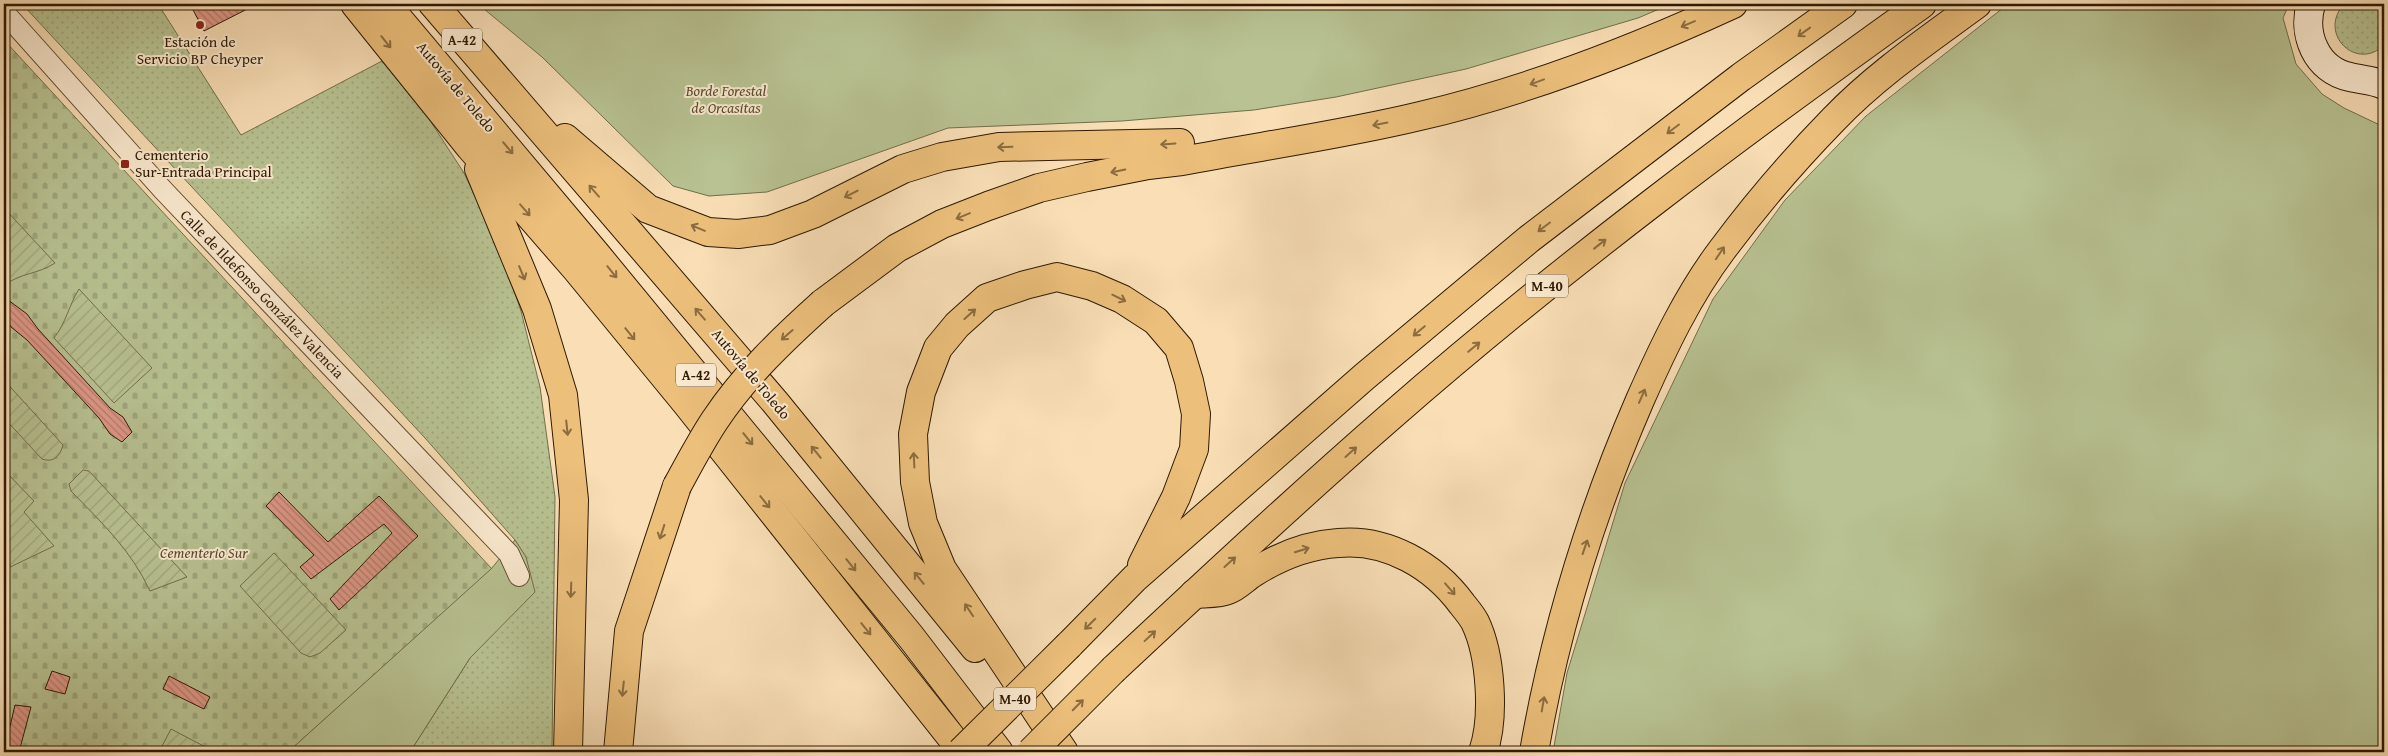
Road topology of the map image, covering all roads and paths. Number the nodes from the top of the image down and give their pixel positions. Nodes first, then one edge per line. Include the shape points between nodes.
1 (355, 4) edge
2 (386, 4) edge
3 (433, 4) edge
4 (1733, 4) edge
5 (1843, 4) edge
6 (1922, 4) edge
7 (1977, 4) edge
8 (2311, 4) edge
9 (4, 12) edge
10 (492, 75) junction
11 (2378, 79) edge
12 (1338, 132) junction
13 (470, 147) junction
14 (519, 576) dead end
15 (1135, 578) junction
16 (1194, 594) junction
17 (568, 752) edge
18 (618, 752) edge
19 (962, 752) edge
20 (999, 752) edge
21 (1031, 752) edge
22 (1059, 752) edge
23 (1064, 752) edge
24 (1483, 752) edge
25 (1534, 752) edge

1 -> 13 highway
2 -> 20 highway, Autovía de Toledo / A-42 via 647,315 910,637
3 - 10 highway, Autovía de Toledo / A-42
4 -> 12 highway via 1619,52 1514,90 1420,116
5 -> 15 highway, M-40 via 1741,77 1529,239
16 -> 6 highway, M-40 via 1391,416 1560,275 1764,117
25 -> 7 highway via 1569,593 1615,456 1666,340 1721,251 1828,125 1895,64
8 - 11 main road via 2307,31 2321,60 2334,71 2349,77
9 - 14 street, Calle de Ildefonso González Valencia via 164,190 509,554
12 -> 10 highway via 1146,146 999,147 980,150 903,169 812,214 770,230 738,234 708,232 648,209
22 -> 10 highway, Autovía de Toledo / A-42 via 769,395
12 -> 18 highway, bridge via 1148,165 1039,188 942,224 897,248 824,303 779,342 740,386 714,421 677,486 629,631
13 -> 17 highway via 537,309 563,396 574,500
13 -> 19 highway via 687,404
15 -> 19 highway, M-40, bridge
23 -> 15 highway via 942,568 923,523 915,482 913,434 921,392 938,348 957,325 987,298 1057,277 1092,286 1122,299 1156,321 1179,348 1196,414 1194,449 1176,497
21 -> 16 highway, M-40, bridge
16 -> 24 highway via 1228,590 1282,557 1340,542 1391,550 1419,562 1448,586 1475,622 1488,670 1488,738

